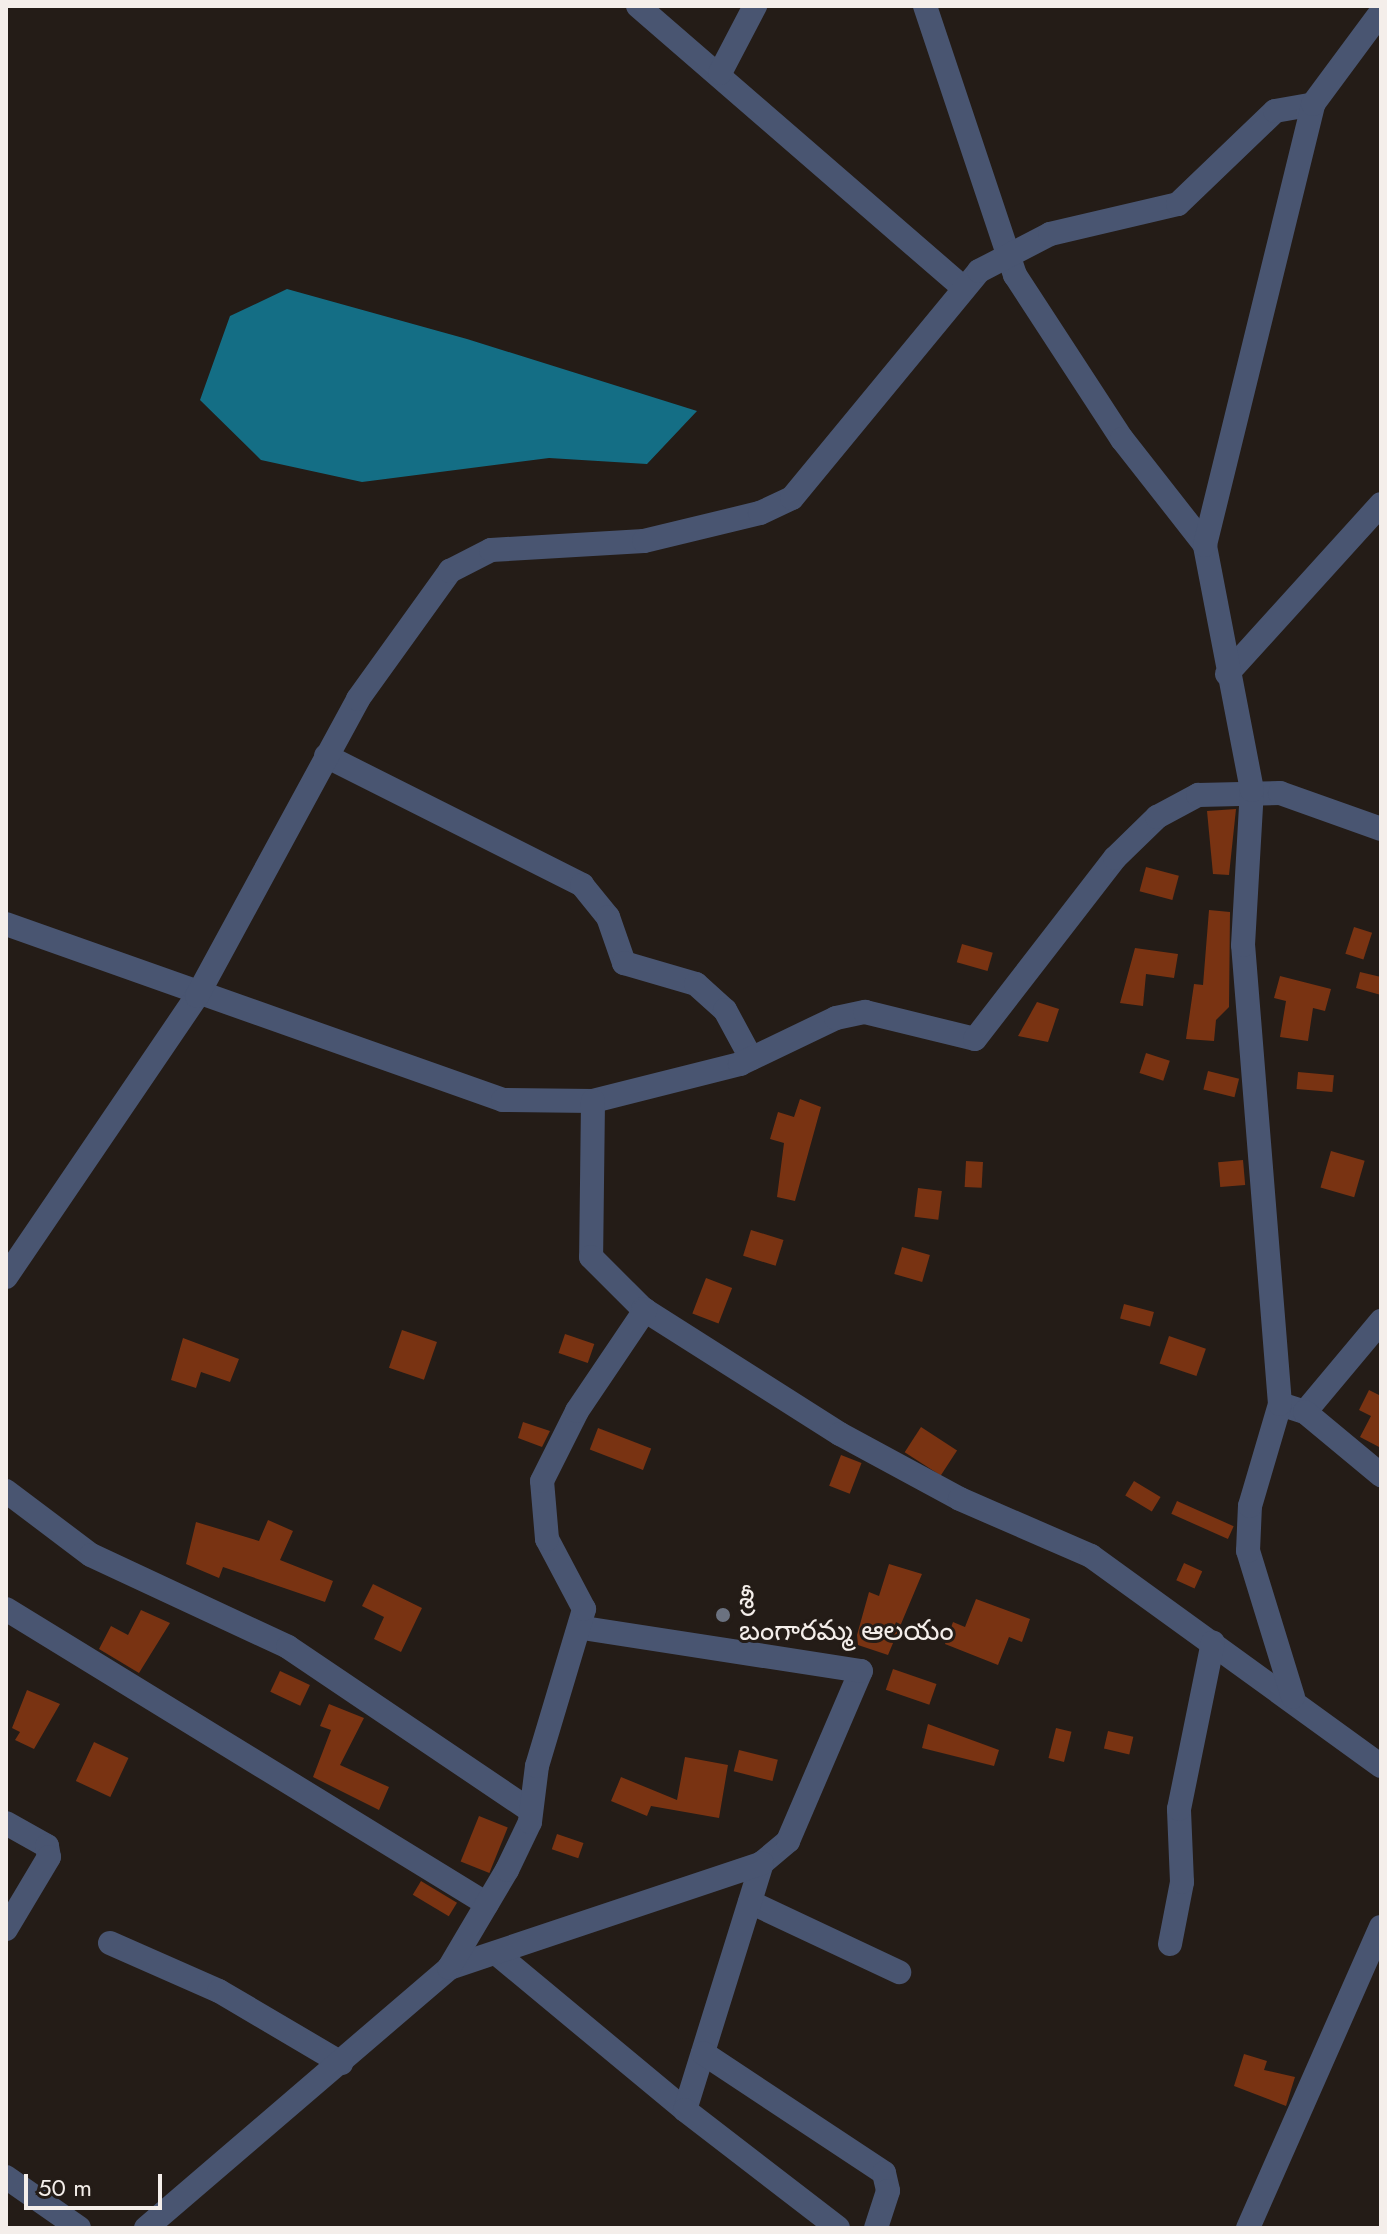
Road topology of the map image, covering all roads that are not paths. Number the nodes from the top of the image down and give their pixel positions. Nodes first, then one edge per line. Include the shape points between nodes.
1 (639, 6) edge
2 (755, 6) edge
3 (925, 6) edge
4 (1372, 6) edge
5 (1381, 12) edge
6 (720, 73) junction
7 (1313, 104) junction
8 (1009, 254) junction
9 (963, 288) junction
10 (1381, 504) edge
11 (1205, 545) junction
12 (1227, 674) junction
13 (326, 756) junction
14 (1252, 790) junction
15 (1381, 829) edge
16 (6, 924) edge
17 (197, 996) junction
18 (751, 1058) junction
19 (593, 1101) junction
20 (6, 1277) edge
21 (645, 1310) junction
22 (1381, 1321) edge
23 (1280, 1404) junction
24 (1305, 1412) junction
25 (1381, 1475) edge
26 (6, 1491) edge
27 (6, 1609) edge
28 (582, 1628) junction
29 (1213, 1642) junction
30 (1293, 1697) junction
31 (1381, 1766) edge
32 (531, 1811) junction
33 (6, 1823) edge
34 (762, 1863) junction
35 (750, 1902) junction
36 (487, 1904) junction
37 (1381, 1927) edge
38 (6, 1929) edge
39 (110, 1943) dead end
40 (1170, 1944) dead end
41 (496, 1953) junction
42 (449, 1968) junction
43 (899, 1972) dead end
44 (703, 2053) junction
45 (341, 2063) junction
46 (685, 2110) junction
47 (6, 2177) edge
48 (79, 2228) edge
49 (146, 2228) edge
50 (838, 2228) edge
51 (876, 2228) edge
52 (1248, 2228) edge

1 - 6 street
2 - 6 street
3 - 8 street
4 - 5 street
5 - 7 street
6 - 9 street
7 - 8 street via 1275,111 1178,204 1050,234
7 - 11 street
8 - 9 street
8 - 11 street via 1122,439
9 - 13 street via 792,498 760,513 644,541 467,557 414,618
10 - 12 street
11 - 12 street
12 - 14 street
13 - 17 street
13 - 18 street via 582,885 608,917 624,963 696,984 725,1010
14 - 15 street
14 - 18 street via 1198,795 1157,817 1115,858 975,1039 865,1012 836,1018
14 - 23 street via 1243,945
16 - 17 street
17 - 19 street via 503,1100
17 - 20 street
18 - 19 street
19 - 21 street via 591,1257
21 - 28 street via 577,1411 542,1481 547,1539 584,1609
21 - 29 street via 840,1434 960,1499 1091,1556
22 - 24 street
23 - 24 street
23 - 30 street via 1250,1506 1248,1551
24 - 25 street
26 - 32 street via 91,1555 288,1647
27 - 36 street
28 - 32 street via 537,1766
28 - 34 street via 860,1668 788,1841
29 - 30 street
29 - 40 street via 1179,1809 1182,1882
30 - 31 street
32 - 36 street via 523,1841
33 - 38 street via 47,1846 49,1857
34 - 35 street
34 - 41 street
35 - 43 street
35 - 44 street
36 - 42 street
37 - 52 street
39 - 45 street via 219,1991
41 - 42 street
41 - 46 street
42 - 45 street
44 - 46 street
44 - 51 street via 884,2173 888,2191
45 - 49 street
46 - 50 street
47 - 48 street

